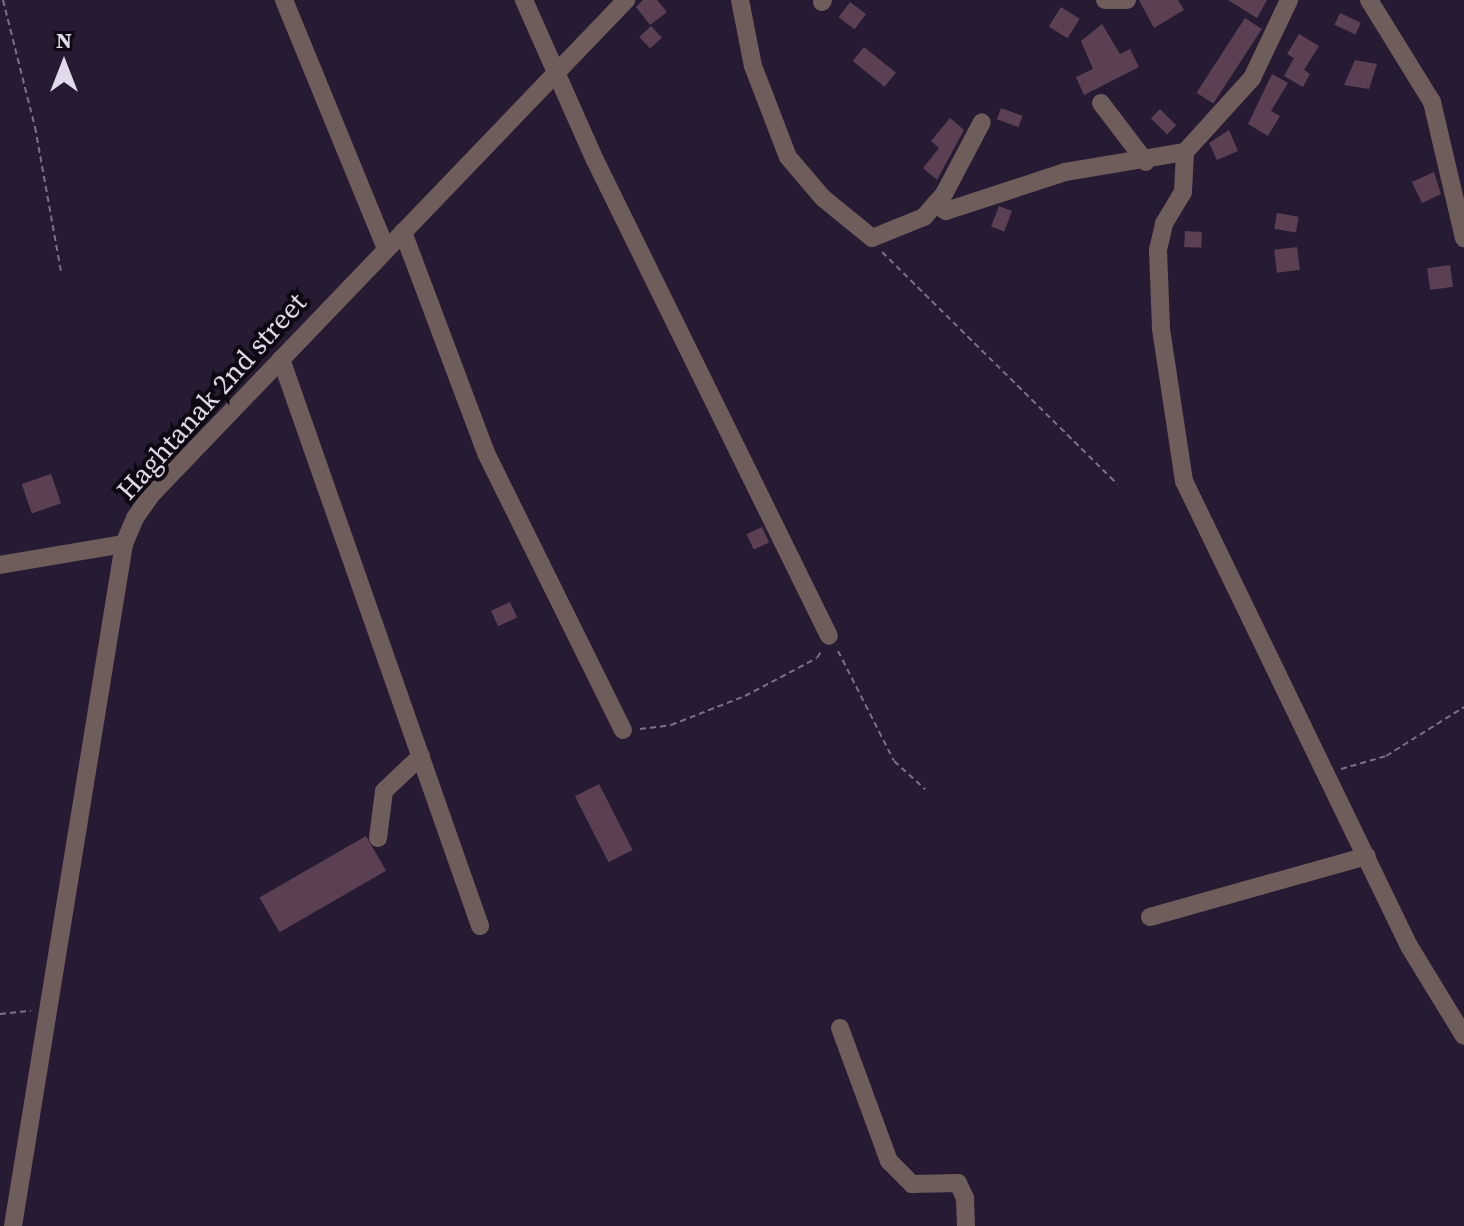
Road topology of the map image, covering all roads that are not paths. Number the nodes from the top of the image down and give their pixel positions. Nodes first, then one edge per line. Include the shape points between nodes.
1 (284, 0) edge
2 (524, 0) edge
3 (626, 0) edge
4 (740, 0) edge
5 (1105, 0) edge
6 (1127, 0) edge
7 (1289, 0) edge
8 (1369, 0) edge
9 (555, 70) junction
10 (1101, 103) dead end
11 (982, 122) dead end
12 (1185, 152) junction
13 (1146, 162) junction
14 (935, 204) junction
15 (403, 232) junction
16 (1464, 238) edge
17 (386, 249) junction
18 (281, 359) junction
19 (124, 544) junction
20 (0, 565) edge
21 (829, 636) road end
22 (623, 730) road end
23 (421, 756) junction
24 (378, 838) dead end
25 (1367, 856) junction
26 (1150, 917) dead end
27 (480, 926) dead end
28 (840, 1028) dead end
29 (1464, 1036) edge
30 (13, 1226) edge
31 (966, 1226) edge

1 - 17 street
2 - 9 street
3 - 9 street, Haghtanak 2nd street
4 - 14 street via 753,66 788,157 823,198 872,238 903,229
5 - 6 street
7 - 12 street via 1252,78
8 - 16 street via 1432,102
9 - 15 street, Haghtanak 2nd street
9 - 21 street
10 - 13 street
11 - 14 street
12 - 13 street
12 - 25 street via 1183,192 1164,224 1158,250 1161,329 1184,481
13 - 14 street via 1065,172 946,211
15 - 17 street, Haghtanak 2nd street
15 - 22 street via 486,453
17 - 18 street, Haghtanak 2nd street
18 - 19 street, Haghtanak 2nd street via 152,494
18 - 23 street
19 - 20 street
19 - 30 street, Haghtanak 2nd street
23 - 24 street via 384,791
23 - 27 street
25 - 26 street
25 - 29 street via 1433,992
28 - 31 street via 889,1161 912,1184 958,1183 965,1198

